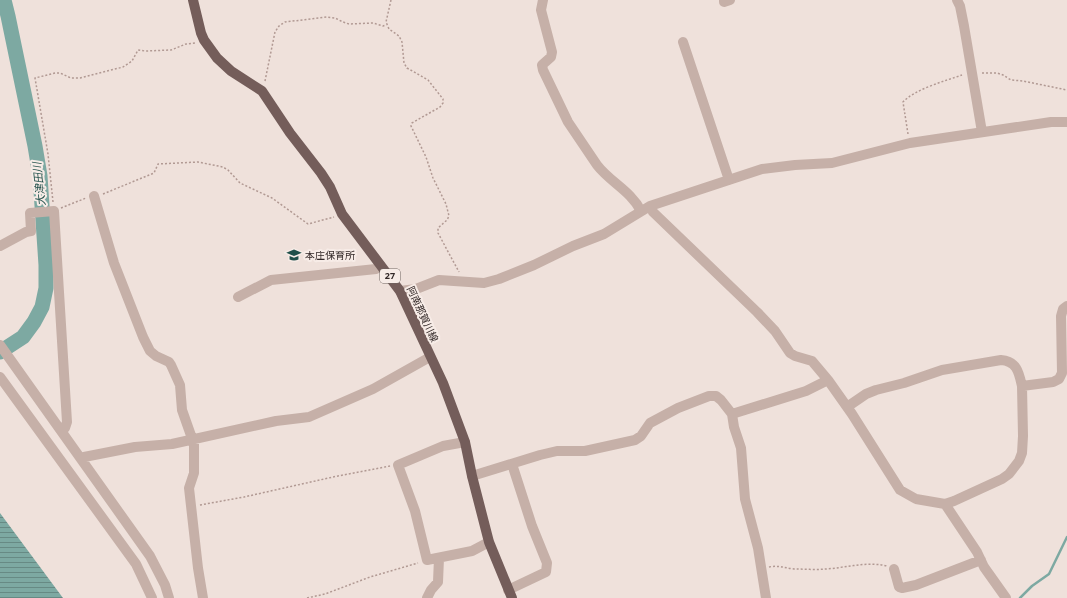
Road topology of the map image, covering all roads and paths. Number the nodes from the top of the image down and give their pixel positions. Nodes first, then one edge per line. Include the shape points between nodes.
1 (193, 0) edge
2 (391, 0) edge
3 (543, 0) edge
4 (724, 0) edge
5 (730, 0) edge
6 (957, 0) edge
7 (386, 25) junction
8 (204, 40) junction
9 (683, 42) dead end
10 (262, 91) junction
11 (1067, 122) edge
12 (982, 132) junction
13 (729, 180) junction
14 (94, 196) junction
15 (646, 208) junction
16 (52, 211) junction
17 (342, 214) junction
18 (0, 246) edge
19 (380, 265) junction
20 (462, 281) junction
21 (400, 292) junction
22 (238, 296) dead end
23 (1067, 306) edge
24 (0, 345) edge
25 (430, 357) junction
26 (0, 377) edge
27 (828, 380) junction
28 (1022, 386) junction
29 (847, 407) junction
30 (732, 414) junction
31 (61, 431) junction
32 (192, 439) junction
33 (465, 442) junction
34 (81, 459) junction
35 (512, 464) junction
36 (398, 465) junction
37 (472, 476) junction
38 (945, 504) junction
39 (191, 506) junction
40 (489, 542) junction
41 (439, 558) junction
42 (427, 560) junction
43 (981, 560) junction
44 (762, 568) junction
45 (894, 569) joint
46 (510, 594) edge
47 (152, 598) edge
48 (169, 598) edge
49 (203, 598) edge
50 (307, 598) edge
51 (428, 598) edge
52 (766, 598) edge
53 (1006, 598) edge

1 - 8 main road, 阿南那賀川線 / 27
2 - 7 path
3 - 15 street via 542,10 552,52 551,58 542,65 543,70 568,122 602,171 638,204
4 - 5 street
6 - 12 street via 964,26
7 - 10 path via 349,24 327,17 285,22 275,32
7 - 20 path via 402,42 404,63 407,68 428,80 443,99 440,107 410,126 446,204 449,216 438,228 438,233
8 - 10 main road, 阿南那賀川線 / 27 via 216,58
8 - 16 path via 171,50 138,50 132,61 123,67 80,78 71,78 60,73 35,78 48,154
9 - 13 street
10 - 17 main road, 阿南那賀川線 / 27 via 321,173
11 - 12 street
12 - 13 street via 910,143 832,163 762,169
13 - 15 street
14 - 16 path
14 - 17 path via 154,173 158,164 198,162 223,167 240,183 272,198 308,224
14 - 32 street via 114,263 143,337 156,356 169,362 180,386 182,410
15 - 20 street via 604,234 499,279 484,283
15 - 27 street via 757,312 775,331 790,353 812,361
16 - 18 street via 30,213 31,231
16 - 31 street via 67,422
17 - 19 main road, 阿南那賀川線 / 27
19 - 21 main road, 阿南那賀川線 / 27
19 - 22 street via 376,269 271,280
20 - 21 street via 439,280
21 - 25 main road, 阿南那賀川線 / 27
23 - 28 street via 1061,316 1062,373 1059,379
24 - 31 street
25 - 32 street via 373,389 309,417 276,421
25 - 33 main road, 阿南那賀川線 / 27 via 443,383
26 - 47 street via 136,564
27 - 29 street
27 - 30 street via 806,391
28 - 29 street via 1019,373 1014,366 1008,361 1001,360 942,370 876,390
28 - 38 street via 1023,436 1019,460 1002,479
29 - 38 street via 900,490 916,499
30 - 35 street via 716,396 709,396 650,423 635,440 585,451 557,451
30 - 44 street via 742,456 745,499
31 - 34 street
32 - 34 street via 172,444 135,447
32 - 39 street via 194,473 189,488
33 - 36 street via 443,446
33 - 37 main road, 阿南那賀川線 / 27
34 - 48 street via 150,556
35 - 37 street
35 - 46 street via 547,563 546,572
36 - 39 path
36 - 42 street
37 - 40 main road, 阿南那賀川線 / 27
38 - 43 street
39 - 49 street
40 - 41 street via 472,550
40 - 46 main road, 阿南那賀川線 / 27
41 - 42 street
41 - 51 street via 438,582
42 - 50 path
43 - 45 street via 902,588
43 - 53 street
44 - 45 path via 777,566 793,569 826,569 873,564
44 - 52 street

